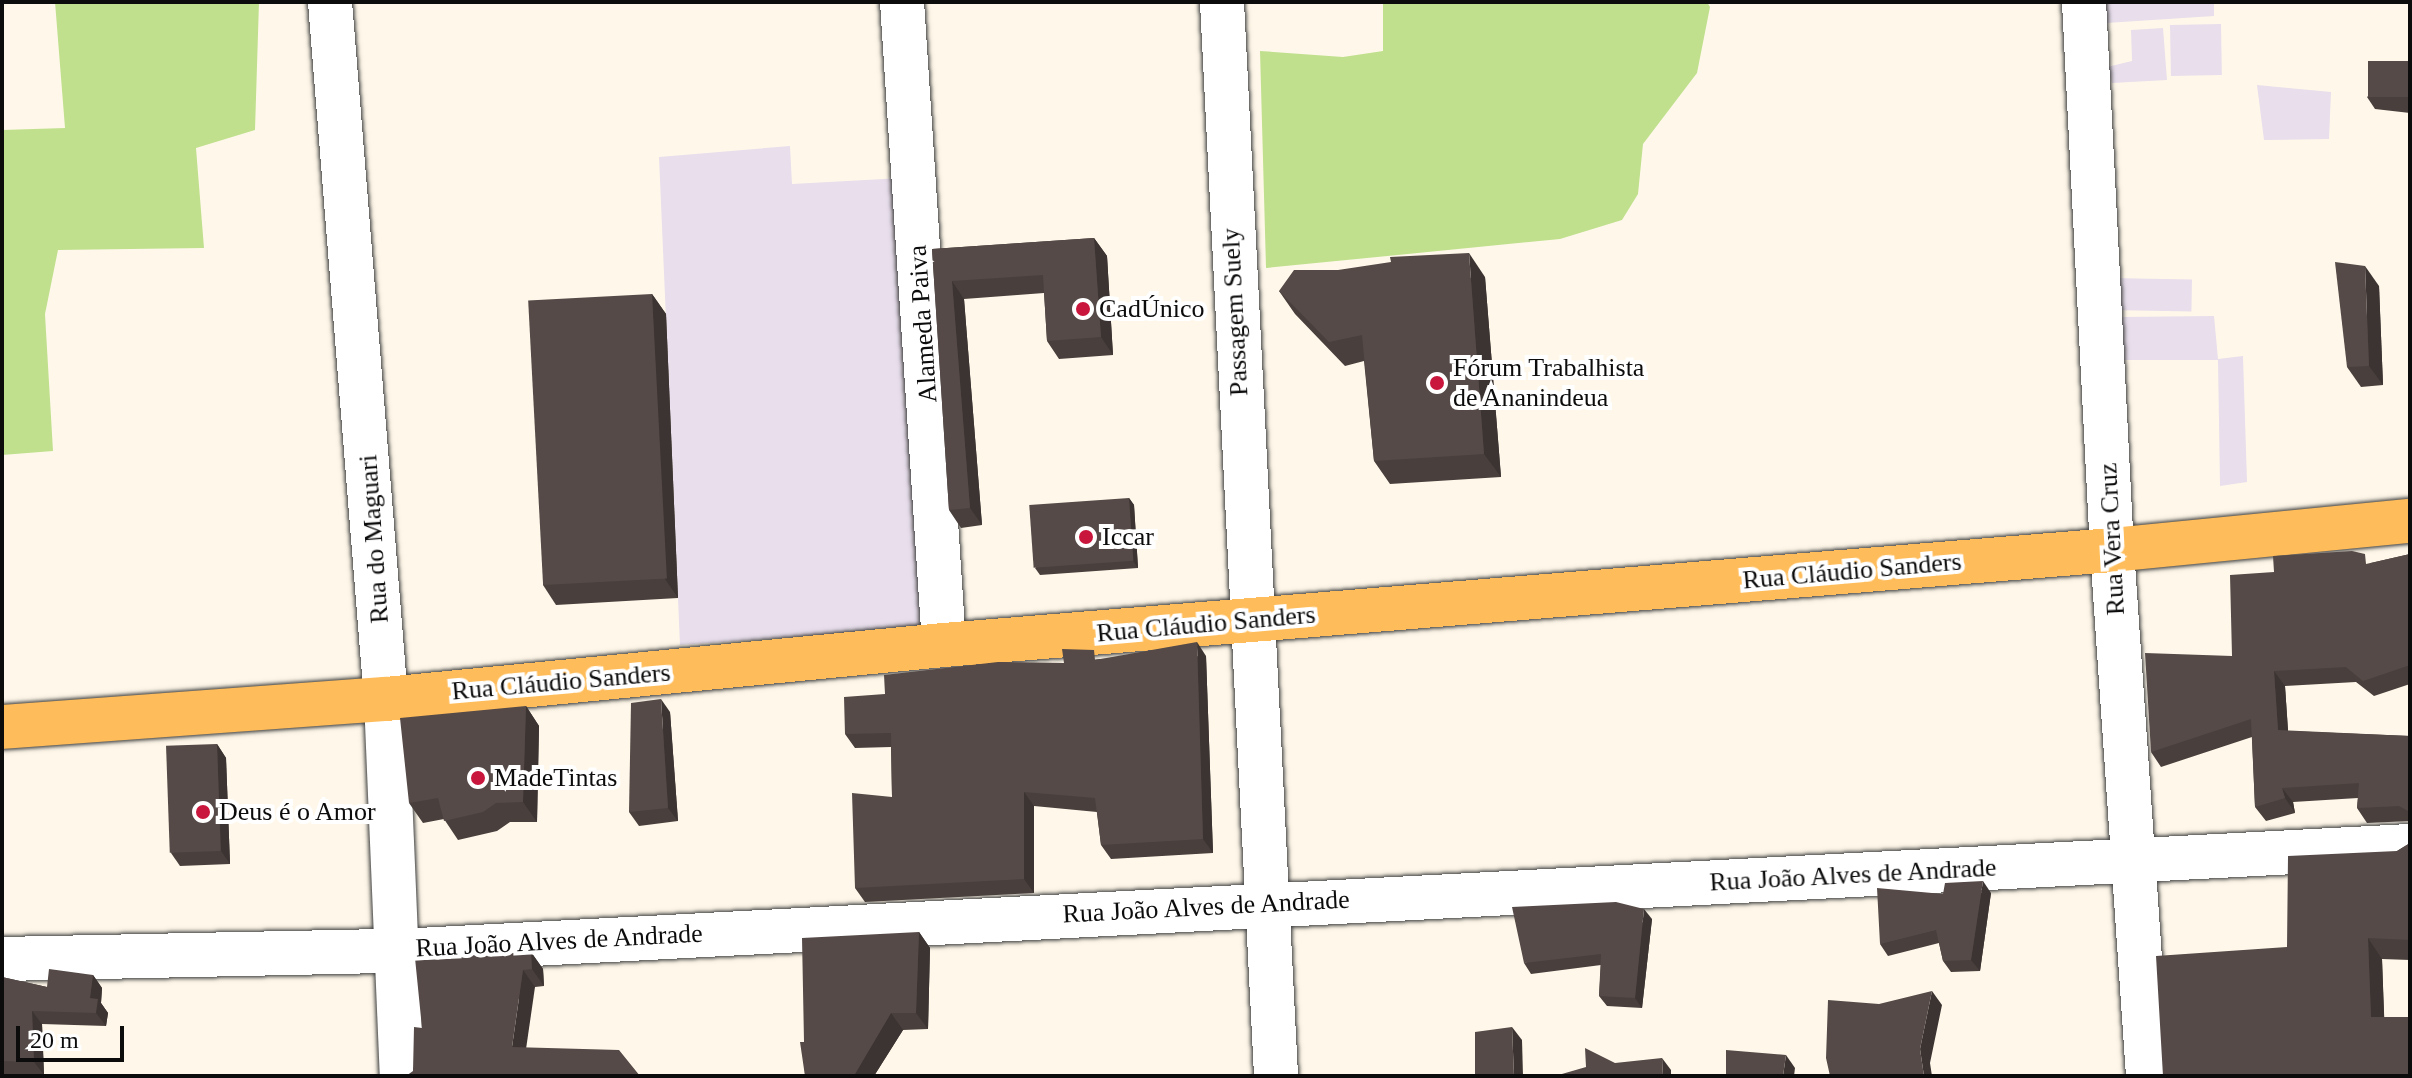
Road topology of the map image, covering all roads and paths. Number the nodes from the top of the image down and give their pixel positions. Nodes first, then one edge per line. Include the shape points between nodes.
1 (330, 2) edge
2 (902, 2) edge
3 (1222, 2) edge
4 (2084, 2) edge
5 (2410, 521) edge
6 (2112, 550) junction
7 (1251, 621) junction
8 (944, 645) junction
9 (386, 699) junction
10 (2, 727) edge
11 (2410, 846) edge
12 (2134, 861) junction
13 (1266, 904) junction
14 (399, 951) junction
15 (2, 959) edge
16 (402, 1076) edge
17 (1276, 1076) edge
18 (2148, 1076) edge

1 - 9 street, Rua do Maguari
2 - 8 street, Alameda Paiva
3 - 7 street, Passagem Suely
4 - 6 street, Rua Vera Cruz
5 - 6 main road, Rua Cláudio Sanders
6 - 7 main road, Rua Cláudio Sanders
6 - 12 street, Rua Vera Cruz
7 - 8 main road, Rua Cláudio Sanders
7 - 13 street, Passagem Suely
8 - 9 main road, Rua Cláudio Sanders
9 - 10 main road, Rua Cláudio Sanders
9 - 14 street, Rua do Maguari
11 - 12 street, Rua João Alves de Andrade
12 - 13 street, Rua João Alves de Andrade
12 - 18 street, Rua Vera Cruz
13 - 14 street, Rua João Alves de Andrade
13 - 17 street, Passagem Suely
14 - 15 street, Rua João Alves de Andrade
14 - 16 street, Rua do Maguari

